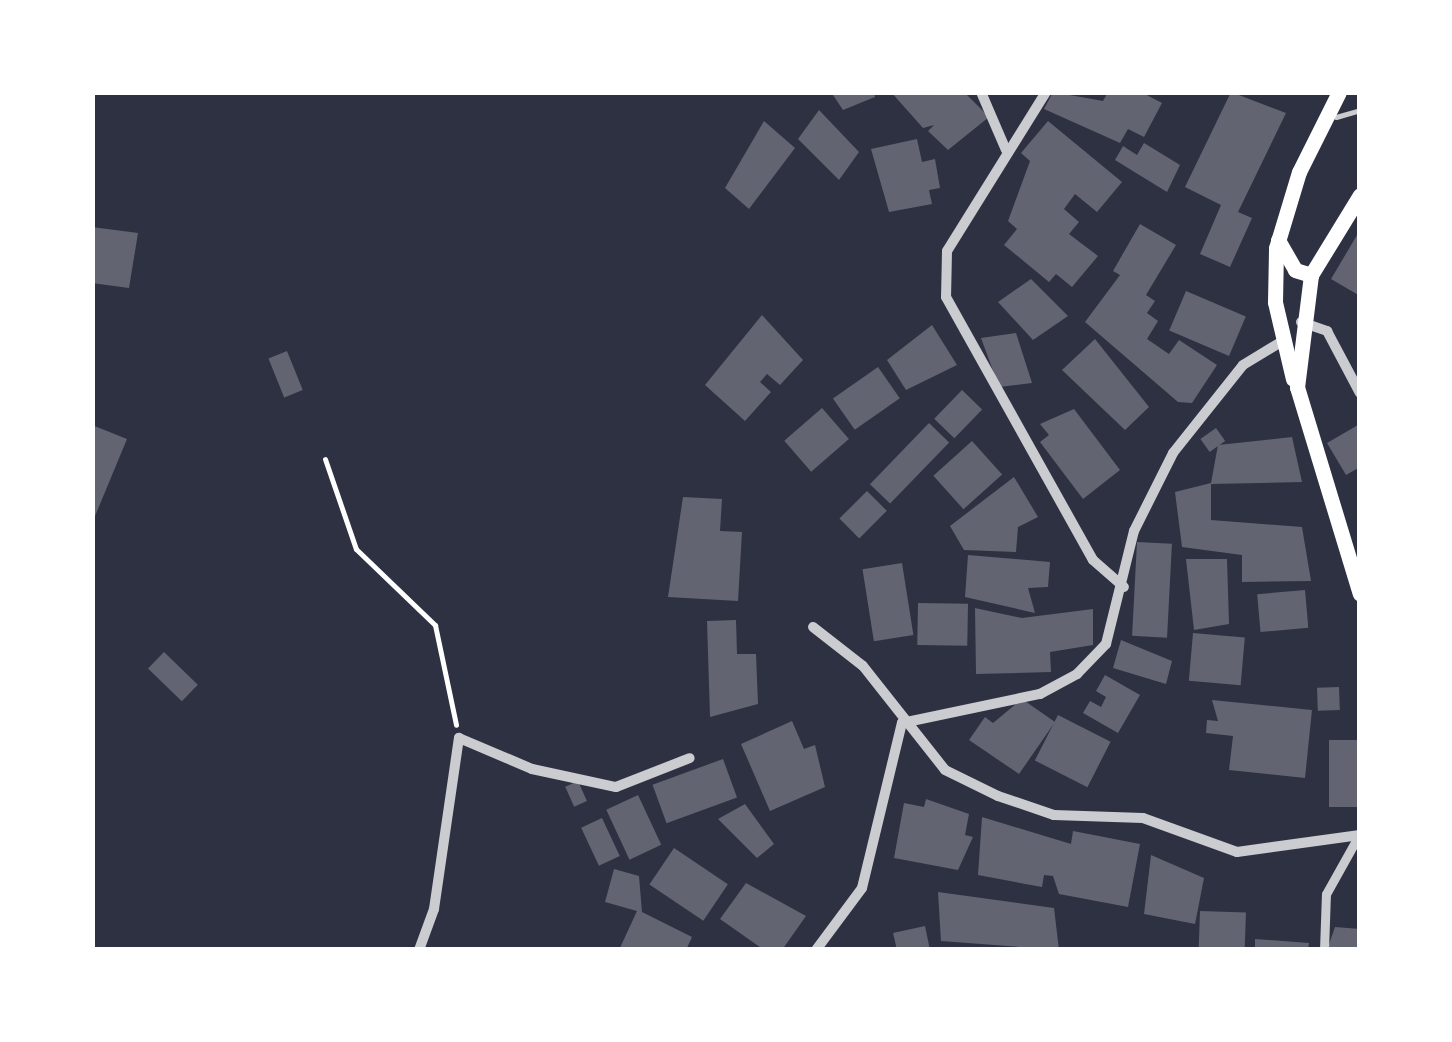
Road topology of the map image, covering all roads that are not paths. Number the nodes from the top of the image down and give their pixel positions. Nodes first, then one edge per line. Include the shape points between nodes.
1 (982, 92) edge
2 (1046, 92) edge
3 (1339, 92) edge
4 (1360, 110) edge
5 (1336, 117) dead end
6 (1006, 150) junction
7 (1360, 196) edge
8 (1278, 240) junction
9 (1311, 275) junction
10 (1301, 322) junction
11 (1281, 342) junction
12 (1297, 387) junction
13 (1360, 393) edge
14 (1124, 587) junction
15 (1360, 594) edge
16 (813, 627) dead end
17 (902, 723) junction
18 (690, 758) dead end
19 (1359, 835) edge
20 (419, 950) edge
21 (816, 950) edge
22 (1324, 950) edge

1 - 6 street
2 - 6 street
3 - 8 main road
4 - 5 lane
6 - 14 street via 947,251 948,310 1093,560
7 - 9 main road
8 - 9 main road via 1294,270
8 - 11 main road
9 - 10 main road
10 - 12 main road
10 - 13 street via 1327,331
11 - 12 main road
11 - 14 street via 1242,365 1172,453 1134,531
12 - 15 main road
14 - 17 street via 1106,644 1076,674 1040,694
16 - 17 street via 863,666
17 - 19 street via 945,770 1054,815 1143,818 1237,852
17 - 21 street via 862,888
18 - 20 street via 616,788 532,769 459,738 434,909
19 - 22 street via 1326,894

